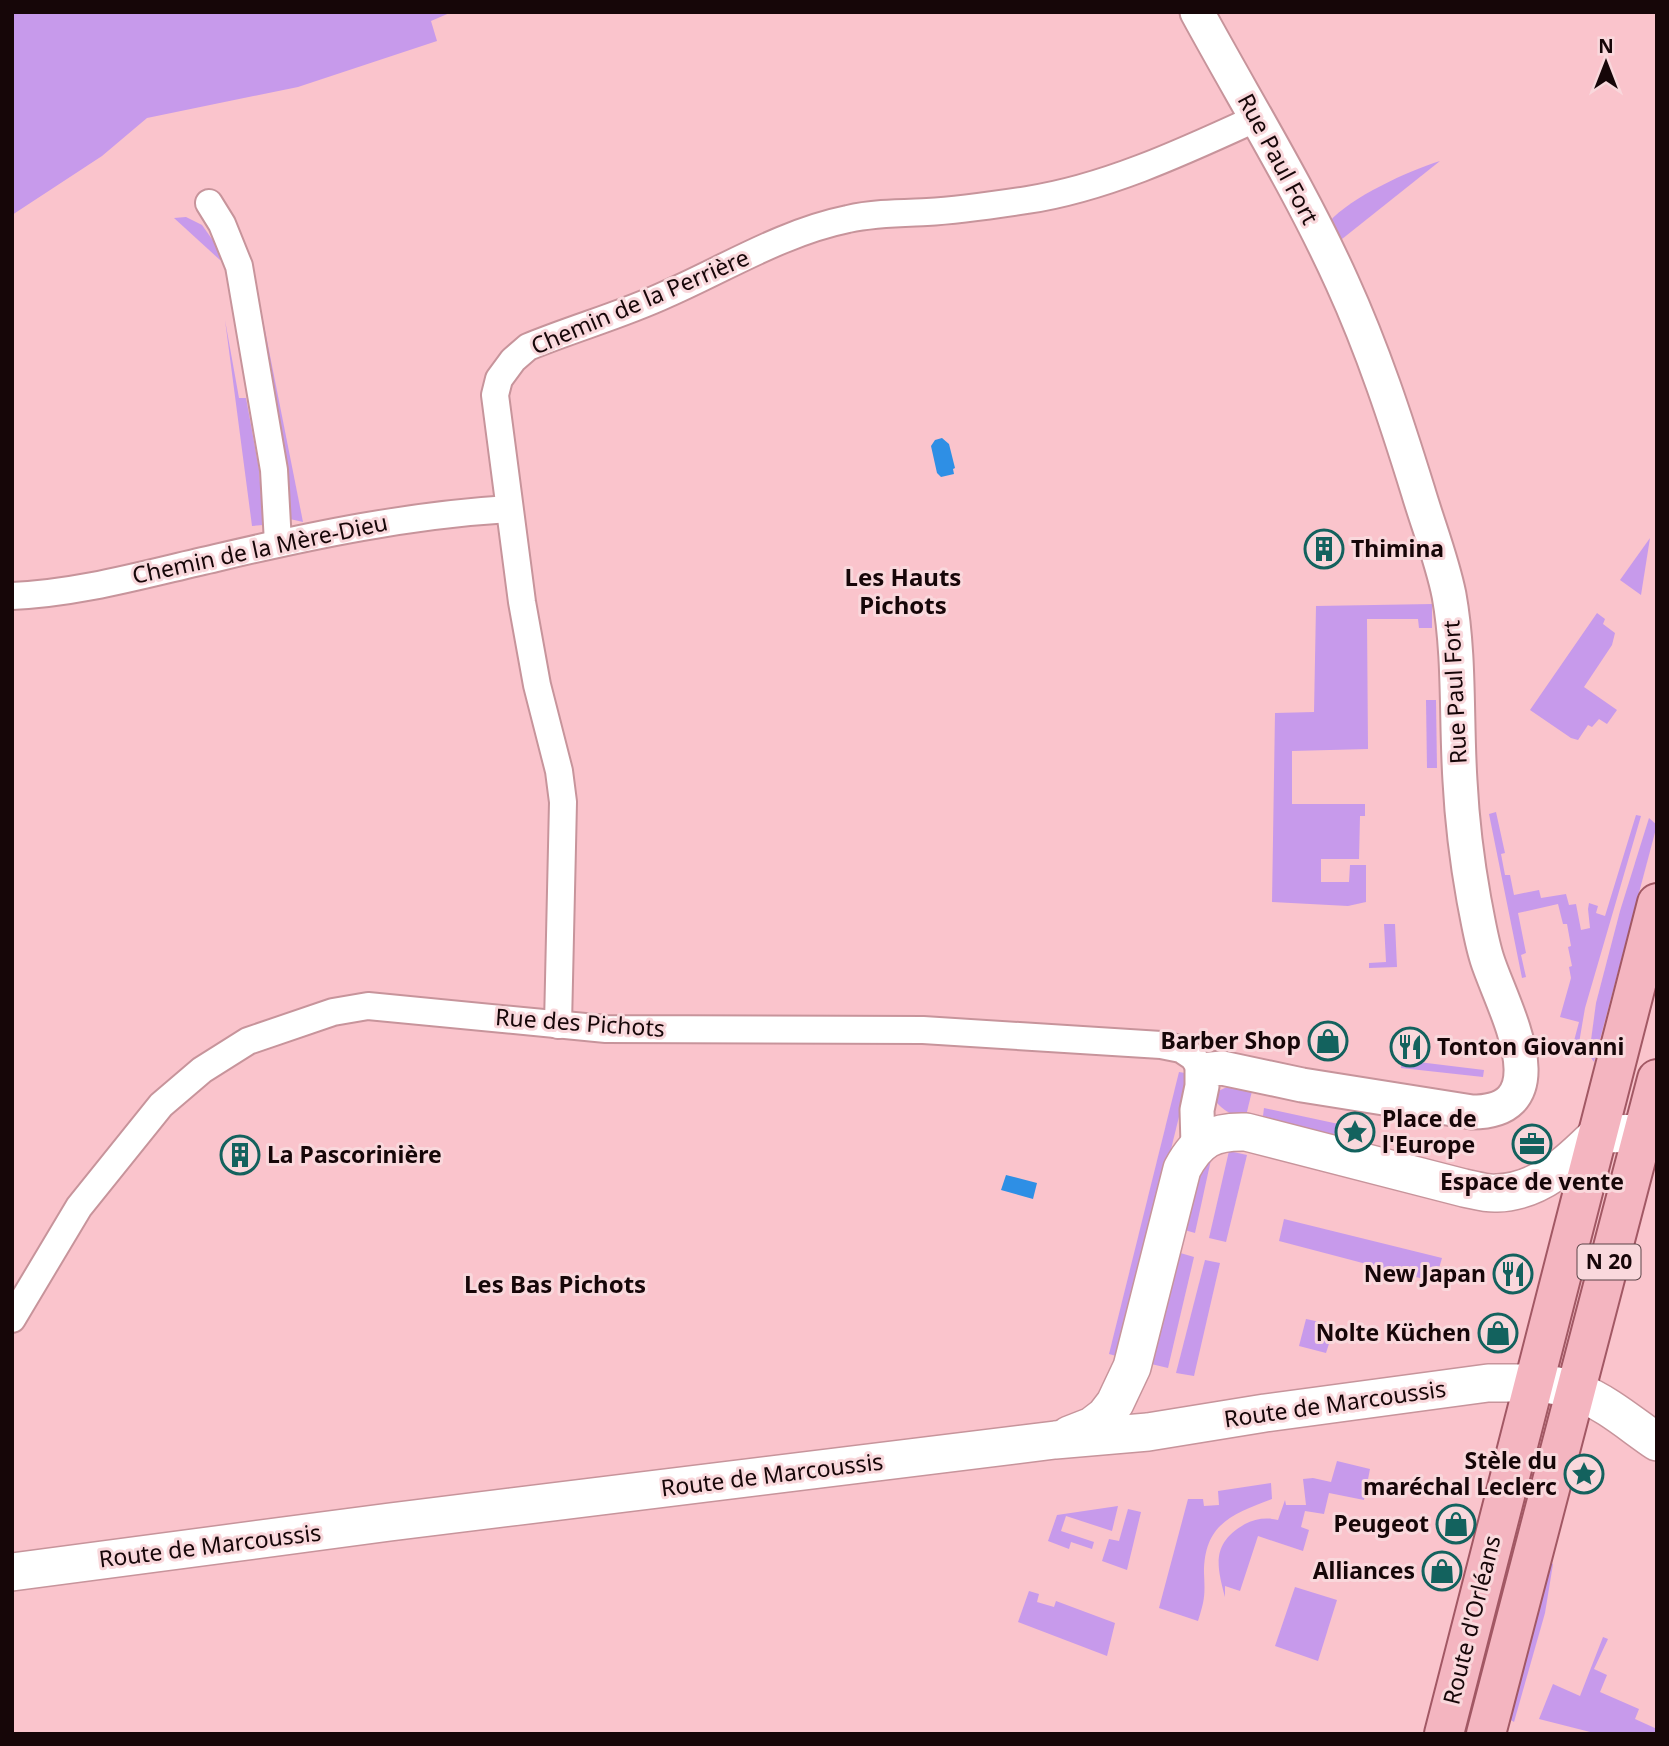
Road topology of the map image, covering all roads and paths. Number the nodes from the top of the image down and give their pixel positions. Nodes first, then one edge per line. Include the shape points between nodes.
1 (1197, 12) edge
2 (1256, 118) junction
3 (209, 203) dead end
4 (509, 509) junction
5 (278, 543) junction
6 (12, 596) edge
7 (1657, 903) edge
8 (558, 1025) junction
9 (1202, 1070) junction
10 (1657, 1079) edge
11 (1650, 1133) edge
12 (1598, 1134) junction
13 (1198, 1144) junction
14 (12, 1320) edge
15 (1132, 1367) junction
16 (1532, 1384) junction
17 (1577, 1391) junction
18 (1244, 1416) junction
19 (1055, 1440) junction
20 (1657, 1442) edge
21 (12, 1572) edge
22 (1444, 1734) edge
23 (1486, 1734) edge

1 - 2 street, Rue Paul Fort
2 - 4 street, Chemin de la Perrière via 1164,159 1031,200 884,214 822,226 664,296 528,347 499,379 495,395
2 - 9 street, Rue Paul Fort via 1342,283 1394,414 1449,595 1460,779 1474,898 1486,958 1517,1041 1521,1076 1516,1094 1504,1106 1472,1112 1222,1068
3 - 5 street via 239,267 274,470
4 - 5 street, Chemin de la Mère-Dieu via 402,519
4 - 8 street, Chemin de la Perrière via 537,685 563,802
5 - 6 street, Chemin de la Mère-Dieu via 75,590
7 - 12 main road, Route d'Orléans / N 20
8 - 9 street, Rue des Pichots via 935,1030 1161,1045 1181,1049
8 - 14 street, Rue des Pichots via 368,1006 333,1012 248,1041 202,1070 161,1105 79,1207
9 - 13 street
10 - 11 main road, Route d'Orléans / N 20
11 - 12 main road
11 - 17 main road, Route d'Orléans / N 20
12 - 13 main road via 1562,1169 1526,1188 1496,1194 1246,1132 1227,1131
12 - 16 main road, Route d'Orléans / N 20
13 - 15 main road via 1182,1169
15 - 18 main road via 1141,1399 1161,1416
15 - 19 main road via 1105,1416
16 - 17 main road
16 - 18 main road, Route de Marcoussis via 1488,1383
16 - 22 main road, Route d'Orléans / N 20
17 - 20 main road
17 - 23 main road, Route d'Orléans / N 20
18 - 19 main road, Route de Marcoussis via 1148,1432
19 - 21 main road, Route de Marcoussis

